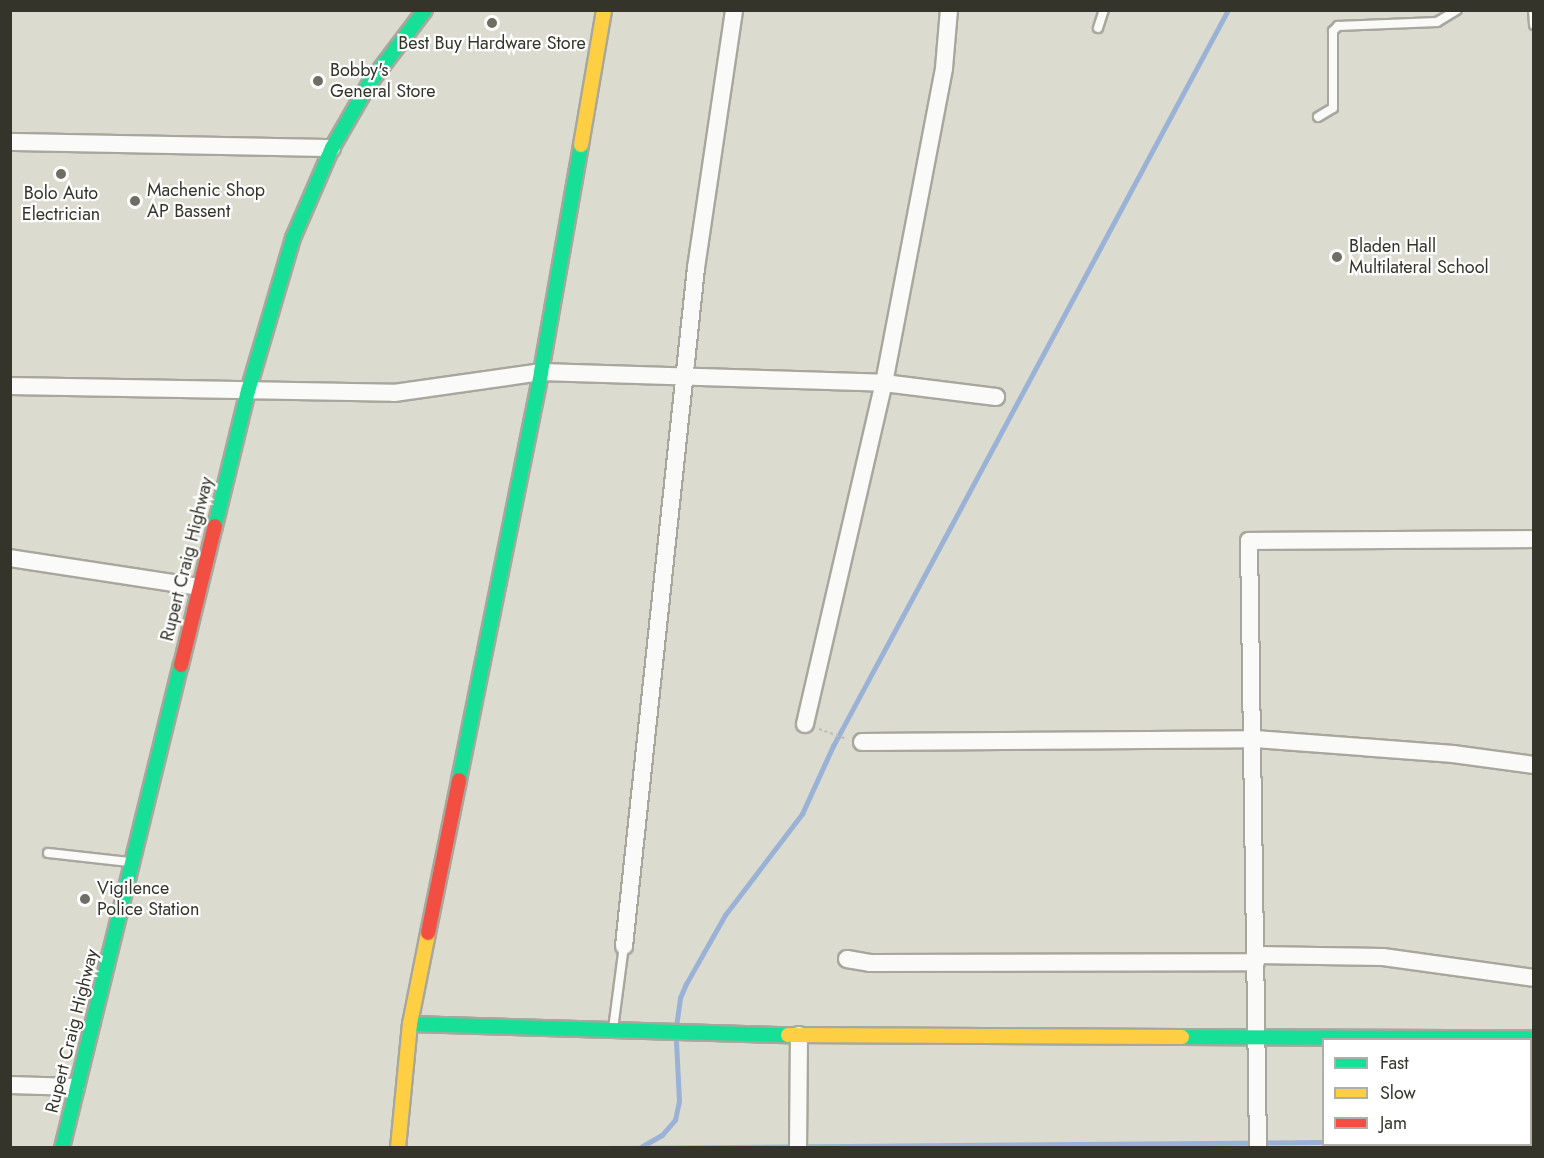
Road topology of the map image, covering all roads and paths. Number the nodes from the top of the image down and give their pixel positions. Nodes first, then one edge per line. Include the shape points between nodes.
1 (425, 10) edge
2 (604, 10) edge
3 (734, 10) edge
4 (949, 10) edge
5 (1104, 10) edge
6 (1457, 10) edge
7 (1533, 10) edge
8 (1533, 25) edge
9 (1098, 28) dead end
10 (1318, 117) dead end
11 (10, 142) edge
12 (332, 148) junction
13 (540, 372) junction
14 (687, 380) junction
15 (884, 383) junction
16 (10, 386) edge
17 (248, 391) junction
18 (996, 397) dead end
19 (1533, 539) edge
20 (10, 558) edge
21 (199, 587) junction
22 (805, 724) dead end
23 (826, 731) dead end
24 (1255, 739) junction
25 (855, 740) joint
26 (1533, 765) edge
27 (48, 853) dead end
28 (131, 862) junction
29 (624, 946) joint
30 (847, 959) dead end
31 (1256, 959) junction
32 (1533, 978) edge
33 (410, 1024) junction
34 (613, 1032) junction
35 (799, 1035) junction
36 (1257, 1038) junction
37 (1533, 1038) edge
38 (10, 1085) edge
39 (76, 1087) junction
40 (1258, 1141) edge
41 (398, 1146) edge
42 (62, 1148) edge
43 (798, 1148) edge

1 - 12 street, Rupert Craig Highway via 369,84
2 - 13 street
3 - 14 street via 696,267
4 - 15 street via 944,68
5 - 9 lane
6 - 10 lane via 1437,22 1338,26 1333,32 1333,108
7 - 8 lane
11 - 12 street
12 - 17 street, Rupert Craig Highway via 293,238
13 - 14 street
13 - 17 street via 394,393
13 - 33 street
14 - 15 street
14 - 29 street
15 - 18 street
15 - 22 street
16 - 17 street
17 - 21 street, Rupert Craig Highway
19 - 24 street via 1249,541
20 - 21 street
21 - 28 street, Rupert Craig Highway
23 - 25 path
24 - 25 street
24 - 26 street via 1453,754
24 - 31 street
27 - 28 lane
28 - 39 street, Rupert Craig Highway
29 - 34 lane
30 - 31 street via 870,963
31 - 32 street via 1383,957
31 - 36 street
33 - 34 street
33 - 41 street
34 - 35 street
35 - 36 street
35 - 43 street
36 - 37 street
36 - 40 street
38 - 39 street
39 - 42 street, Rupert Craig Highway

